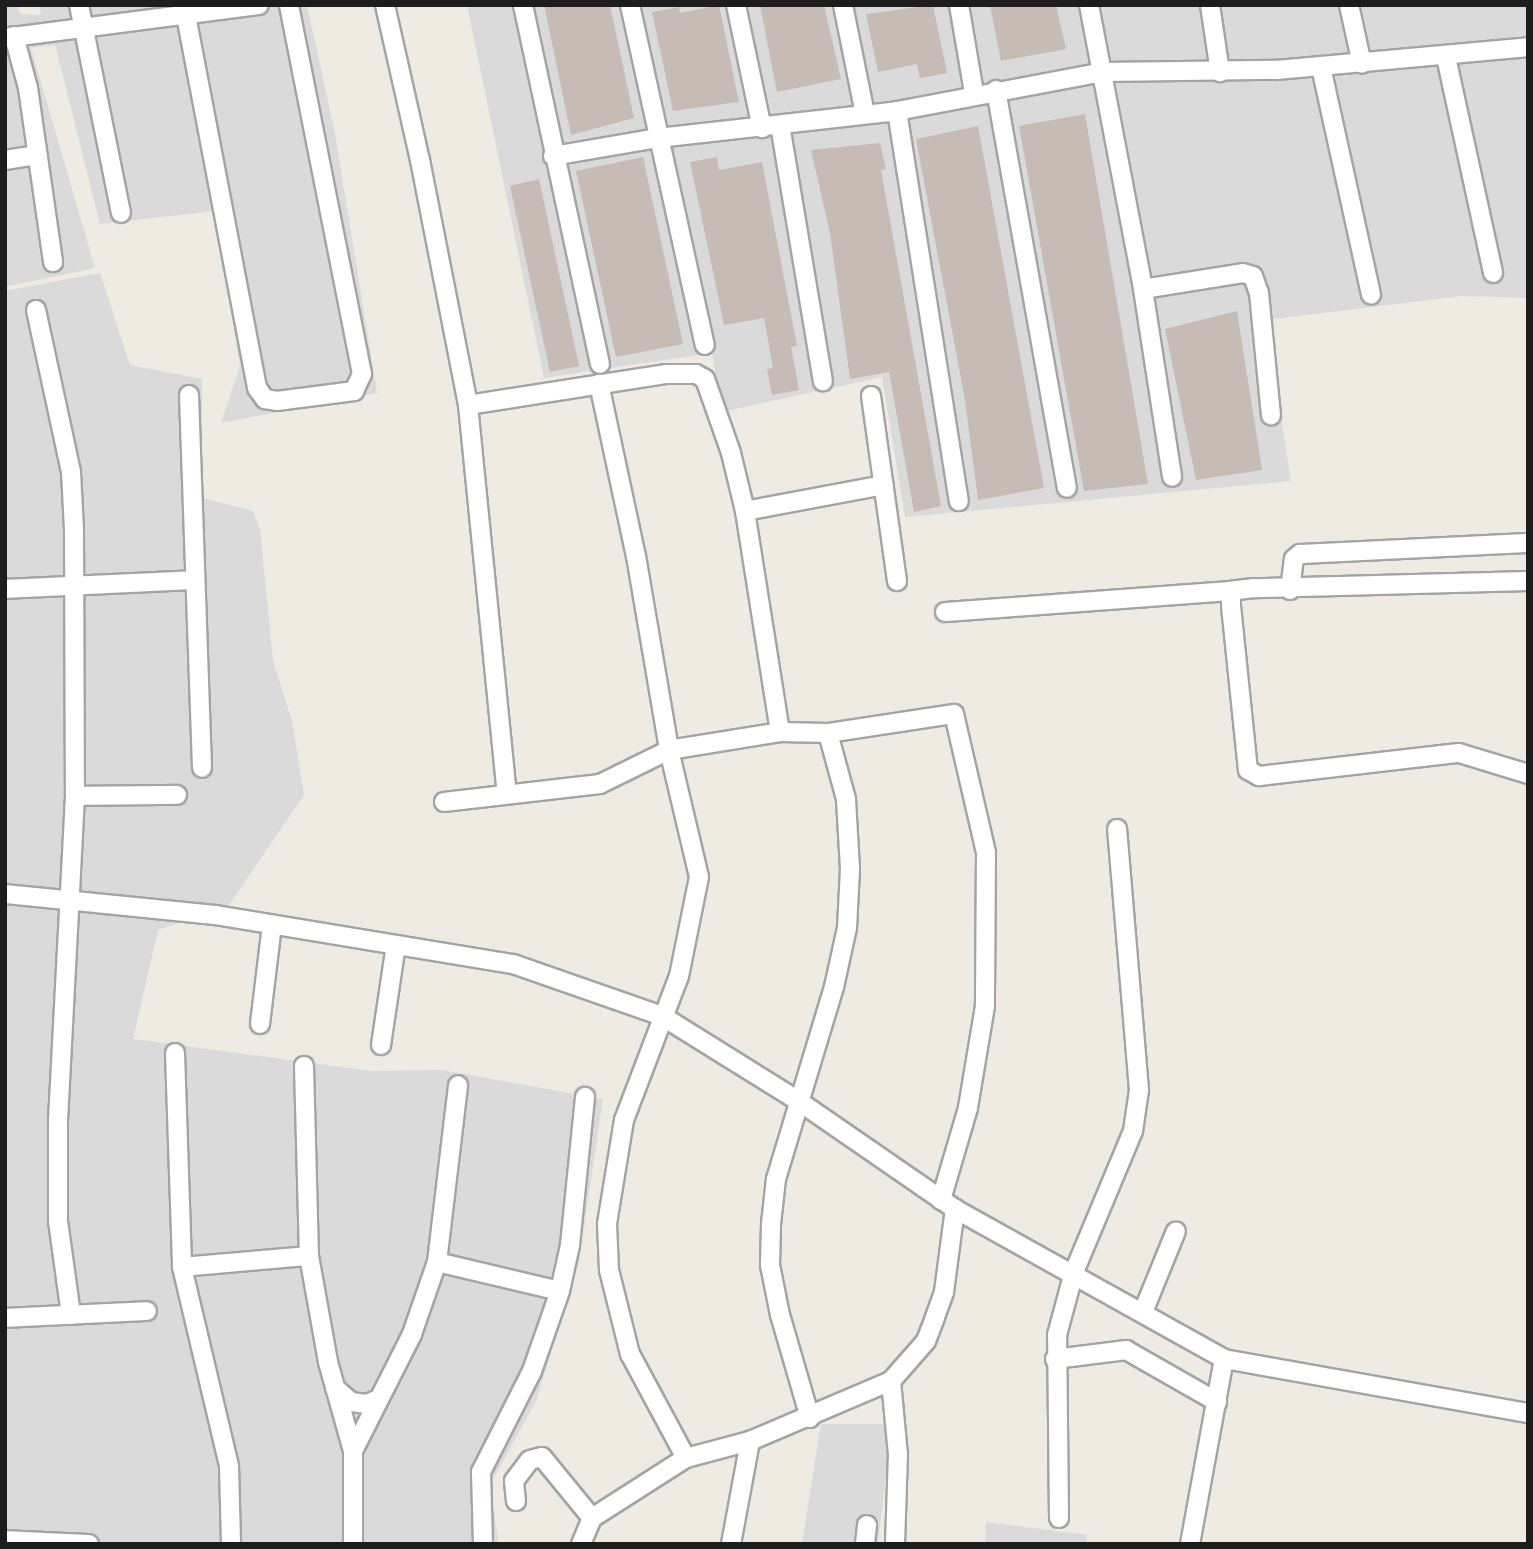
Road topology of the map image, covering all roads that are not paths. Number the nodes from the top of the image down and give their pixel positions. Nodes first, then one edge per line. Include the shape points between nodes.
1 (79, 5) edge
2 (259, 5) edge
3 (289, 5) edge
4 (384, 5) edge
5 (523, 5) edge
6 (630, 5) edge
7 (736, 5) edge
8 (843, 5) edge
9 (959, 5) edge
10 (1089, 5) edge
11 (1210, 5) edge
12 (1349, 5) edge
13 (185, 10) edge
14 (83, 28) junction
15 (10, 37) edge
16 (1528, 47) edge
17 (1446, 57) junction
18 (1362, 64) junction
19 (1321, 67) junction
20 (1102, 72) junction
21 (1220, 72) junction
22 (996, 90) junction
23 (974, 93) junction
24 (897, 111) junction
25 (866, 114) junction
26 (771, 126) junction
27 (659, 138) junction
28 (38, 155) junction
29 (553, 156) junction
30 (5, 160) edge
31 (121, 213) dead end
32 (53, 262) dead end
33 (1493, 273) dead end
34 (1143, 289) junction
35 (1371, 295) dead end
36 (36, 310) dead end
37 (705, 345) dead end
38 (600, 364) dead end
39 (823, 382) dead end
40 (599, 384) junction
41 (189, 395) dead end
42 (871, 396) dead end
43 (467, 405) junction
44 (1271, 415) dead end
45 (1171, 477) dead end
46 (884, 485) junction
47 (1067, 488) dead end
48 (959, 500) dead end
49 (745, 511) junction
50 (1528, 543) edge
51 (195, 580) junction
52 (1528, 580) edge
53 (897, 581) dead end
54 (75, 587) junction
55 (5, 589) edge
56 (1290, 590) junction
57 (1231, 591) junction
58 (945, 612) dead end
59 (780, 732) junction
60 (828, 733) junction
61 (669, 750) junction
62 (202, 768) dead end
63 (1528, 774) edge
64 (507, 793) junction
65 (177, 795) dead end
66 (75, 796) junction
67 (444, 803) dead end
68 (1117, 829) dead end
69 (5, 894) edge
70 (70, 898) junction
71 (272, 925) junction
72 (396, 944) junction
73 (662, 1016) junction
74 (260, 1024) dead end
75 (381, 1045) dead end
76 (175, 1053) dead end
77 (304, 1066) dead end
78 (458, 1085) dead end
79 (585, 1097) dead end
80 (797, 1100) junction
81 (948, 1204) junction
82 (1176, 1231) dead end
83 (309, 1256) junction
84 (437, 1262) junction
85 (181, 1267) junction
86 (1074, 1272) junction
87 (560, 1291) junction
88 (147, 1311) dead end
89 (1143, 1312) junction
90 (71, 1315) junction
91 (5, 1318) edge
92 (1055, 1359) junction
93 (1224, 1359) junction
94 (891, 1381) junction
95 (335, 1388) junction
96 (378, 1399) junction
97 (1217, 1402) junction
98 (1528, 1413) edge
99 (810, 1418) junction
100 (750, 1441) junction
101 (353, 1451) junction
102 (686, 1458) junction
103 (516, 1501) dead end
104 (592, 1518) junction
105 (1059, 1518) dead end
106 (5, 1540) edge
107 (89, 1544) edge
108 (231, 1544) edge
109 (353, 1544) edge
110 (482, 1544) edge
111 (581, 1544) edge
112 (731, 1544) edge
113 (895, 1544) edge
114 (1190, 1544) edge

1 - 14 street
2 - 13 street
3 - 13 street via 362,374 354,391 277,401 265,399 257,388
4 - 43 street
5 - 29 street
6 - 27 street
7 - 26 street
8 - 25 street
9 - 23 street
10 - 20 street
11 - 21 street
12 - 18 street
13 - 14 street
14 - 15 street
14 - 31 street
15 - 28 street via 28,88
16 - 17 street
17 - 18 street
17 - 33 street
18 - 19 street
19 - 21 street
19 - 35 street
20 - 21 street
20 - 22 street
20 - 34 street
22 - 23 street
22 - 47 street
23 - 24 street
24 - 25 street
24 - 48 street
25 - 26 street
26 - 27 street
26 - 39 street
27 - 29 street
27 - 37 street
28 - 30 street
28 - 32 street
29 - 38 street
34 - 44 street via 1243,273 1253,276 1259,293
34 - 45 street
36 - 54 street via 71,472
40 - 43 street
40 - 49 street via 667,374 696,374 705,379
40 - 61 street via 636,556
41 - 51 street
42 - 46 street
43 - 64 street
46 - 49 street
46 - 53 street
49 - 59 street
50 - 56 street via 1300,554 1294,559
51 - 54 street
51 - 62 street
52 - 56 street
54 - 55 street
54 - 66 street
56 - 57 street
57 - 58 street
57 - 63 street via 1248,770 1259,776 1459,753
59 - 60 street
59 - 61 street
60 - 80 street via 846,799 847,928 834,988
60 - 81 street via 954,714 986,853 985,1006
61 - 64 street via 600,784
61 - 73 street via 699,877 679,976
64 - 67 street
65 - 66 street
66 - 70 street
68 - 86 street via 1139,1090 1133,1131
69 - 70 street
70 - 71 street
70 - 90 street via 58,1221
71 - 72 street
71 - 74 street
72 - 73 street via 513,964
72 - 75 street
73 - 80 street
73 - 102 street via 624,1121 607,1224 608,1270 630,1354
76 - 85 street
77 - 83 street
78 - 84 street
79 - 87 street via 570,1245
80 - 81 street
80 - 99 street via 776,1179 770,1265
81 - 86 street
81 - 94 street via 944,1292 926,1341
82 - 89 street
83 - 85 street
83 - 95 street
84 - 87 street
84 - 96 street via 412,1334
85 - 108 street via 229,1466
86 - 89 street
86 - 92 street
87 - 110 street via 532,1371 481,1472
88 - 90 street
89 - 93 street
90 - 91 street
92 - 97 street via 1126,1350
92 - 105 street
93 - 97 street
93 - 98 street
94 - 99 street
94 - 113 street via 898,1455
95 - 96 street via 351,1402 367,1404
95 - 101 street
96 - 101 street
97 - 114 street
99 - 100 street
100 - 102 street
100 - 112 street
101 - 109 street
102 - 104 street
103 - 104 street via 514,1482 530,1460 542,1457
104 - 111 street
106 - 107 street

